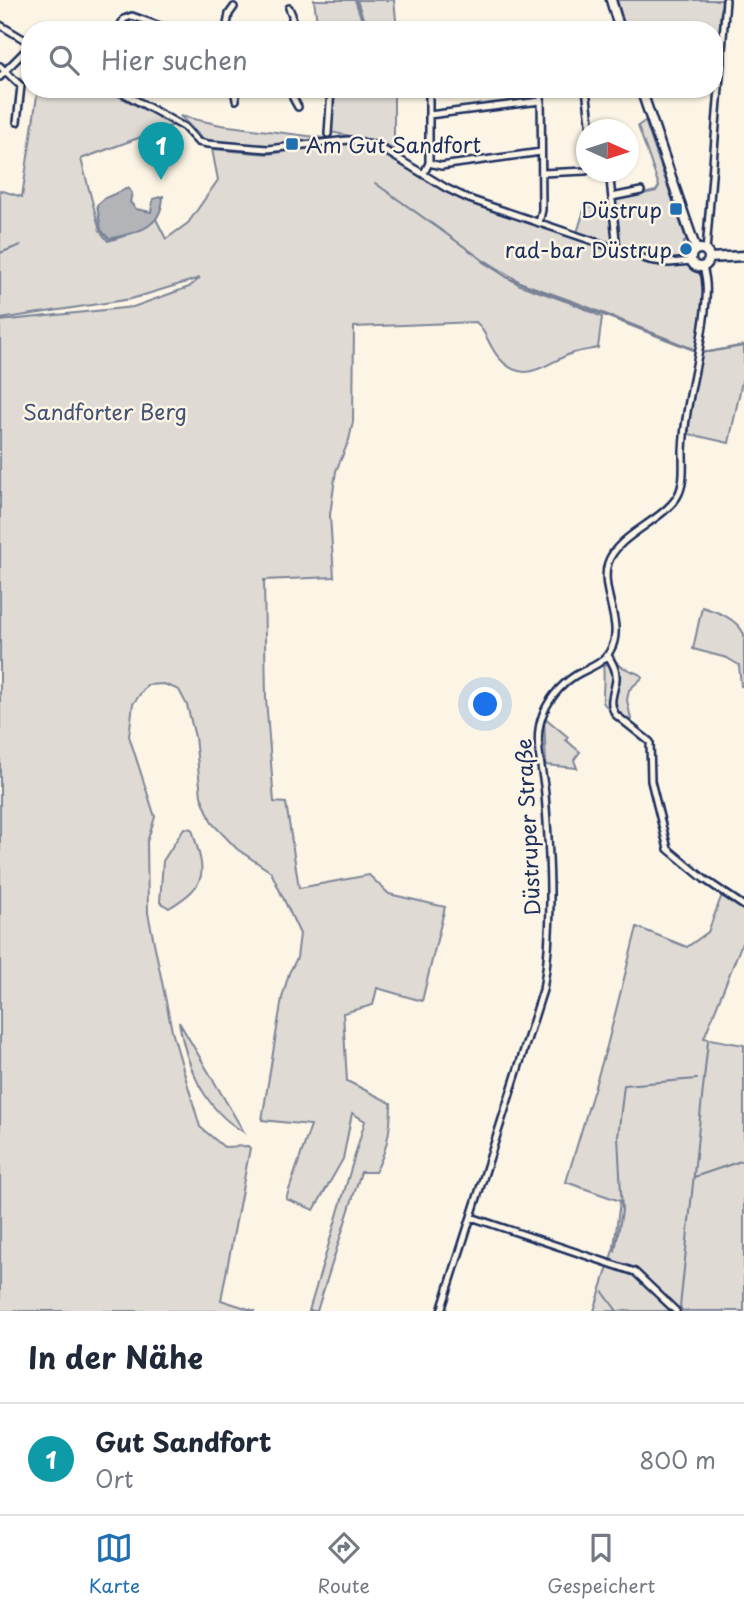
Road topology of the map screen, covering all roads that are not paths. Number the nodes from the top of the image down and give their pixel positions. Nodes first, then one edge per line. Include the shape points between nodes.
1 (611, 0) edge
2 (726, 0) edge
3 (234, 7) dead end
4 (289, 8) dead end
5 (123, 21) edge
6 (146, 21) edge
7 (228, 21) edge
8 (292, 21) edge
9 (618, 21) edge
10 (0, 24) edge
11 (723, 34) edge
12 (21, 39) edge
13 (21, 53) edge
14 (3, 69) edge
15 (0, 78) edge
16 (132, 98) edge
17 (293, 98) edge
18 (330, 98) edge
19 (429, 98) edge
20 (587, 98) edge
21 (644, 98) edge
22 (717, 98) edge
23 (541, 101) joint
24 (298, 107) dead end
25 (429, 115) junction
26 (589, 119) edge
27 (17, 122) dead end
28 (328, 134) dead end
29 (541, 152) junction
30 (429, 163) junction
31 (576, 171) edge
32 (424, 173) junction
33 (542, 173) junction
34 (610, 182) edge
35 (641, 191) dead end
36 (612, 197) junction
37 (540, 223) junction
38 (617, 250) junction
39 (704, 253) junction
40 (744, 256) edge
41 (692, 261) junction
42 (703, 267) junction
43 (608, 655) junction
44 (744, 906) edge
45 (471, 1217) junction
46 (442, 1311) edge
47 (676, 1311) edge

1 - 9 street
2 - 11 street
3 - 7 street
4 - 8 street
5 - 6 street via 132,16
10 - 12 street
13 - 14 street
14 - 15 street
14 - 27 street via 21,86
16 - 32 street via 184,127 198,142 268,149 348,140 379,147
17 - 24 street
18 - 28 street
19 - 25 street
20 - 26 street
21 - 39 street
22 - 39 street
23 - 25 street
23 - 29 street
25 - 30 street
29 - 30 street via 441,166
29 - 33 street
30 - 32 street
31 - 33 street
32 - 37 street via 469,199
33 - 37 street
34 - 36 street
35 - 36 street
36 - 38 street
37 - 38 street
38 - 41 street via 659,263
39 - 40 street
39 - 41 street via 691,256
39 - 42 street
41 - 42 street
42 - 43 street via 706,298 685,427 681,488 668,507 617,549 607,564 614,636
43 - 44 street via 617,677 612,709 650,742 650,781 668,849
43 - 45 street, Düstruper Straße via 560,689 539,727 549,873 548,960 543,990
45 - 46 street, Düstruper Straße
45 - 47 street via 635,1272

